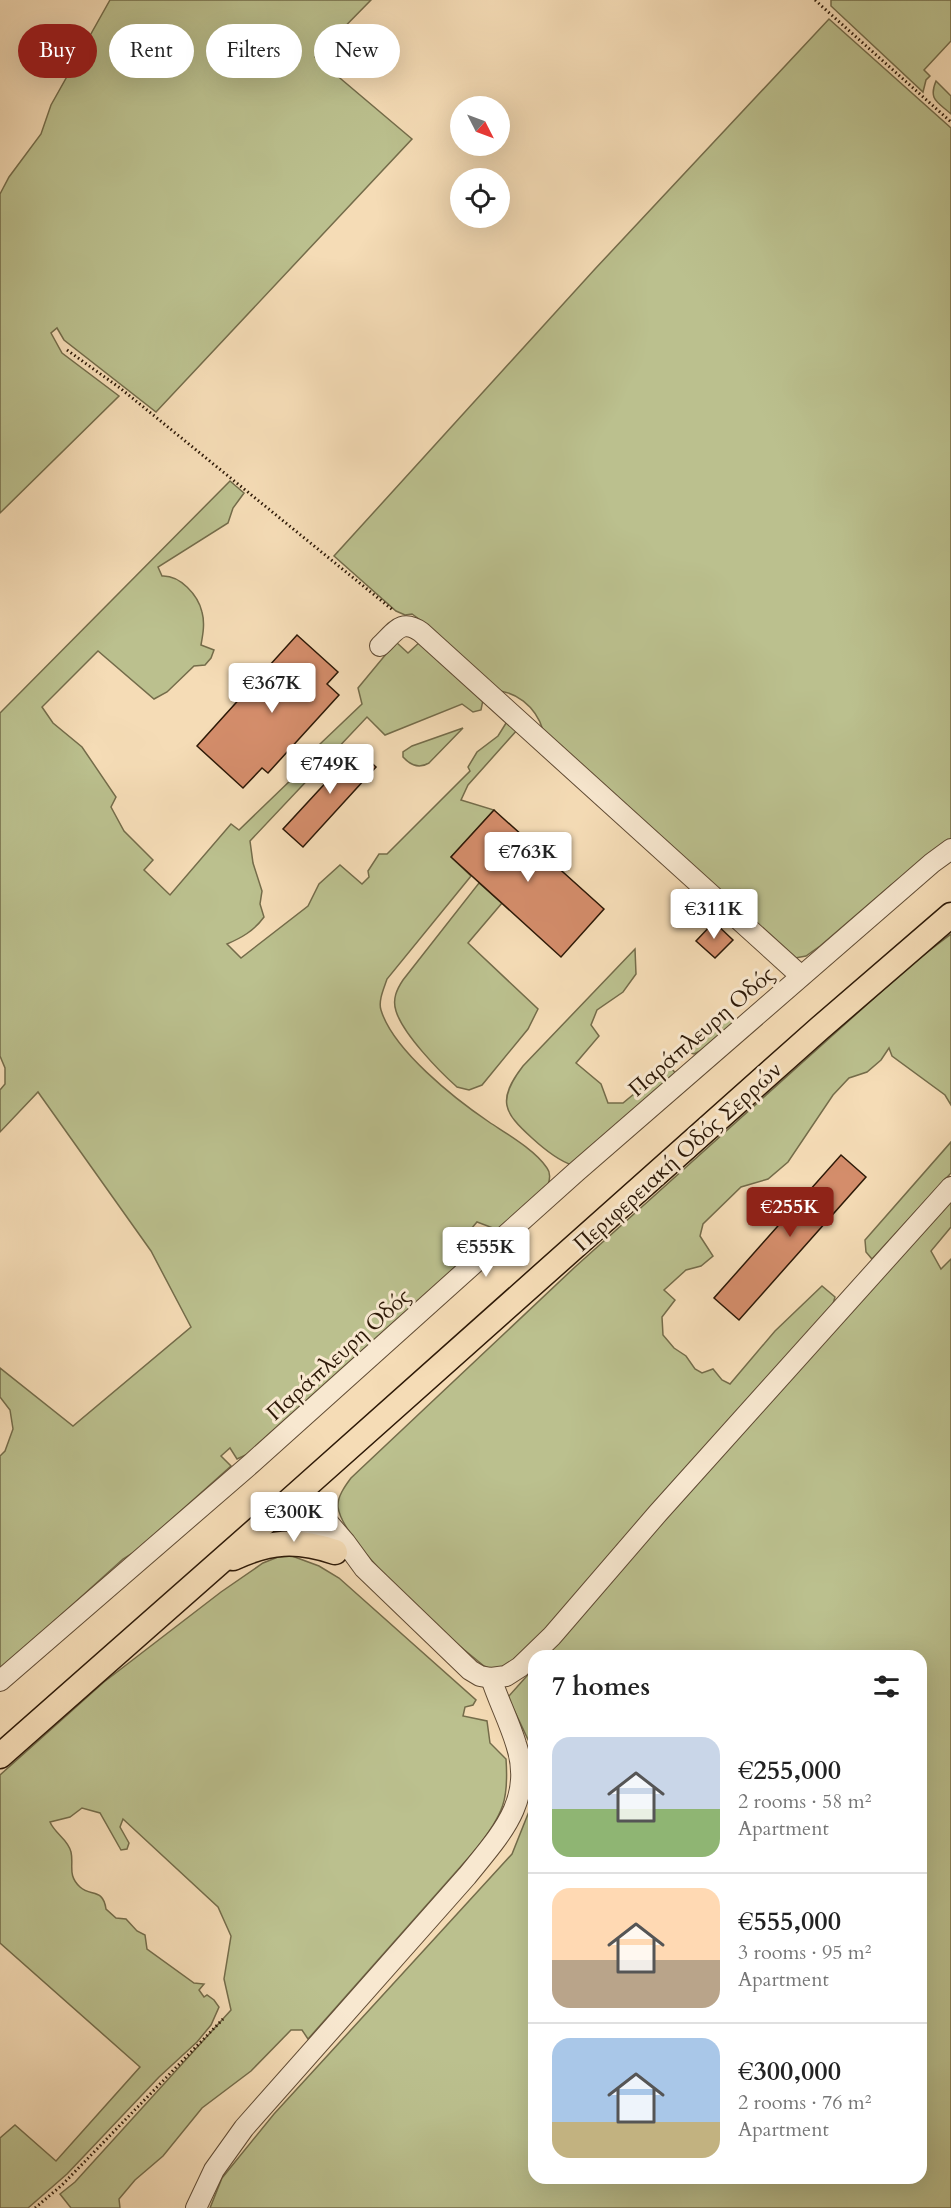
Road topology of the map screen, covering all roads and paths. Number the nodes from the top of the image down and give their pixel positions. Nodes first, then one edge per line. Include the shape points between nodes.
1 (814, 0) edge
2 (951, 122) edge
3 (67, 350) dead end
4 (411, 626) junction
5 (380, 646) dead end
6 (951, 849) edge
7 (951, 915) edge
8 (801, 976) junction
9 (951, 1187) edge
10 (295, 1497) junction
11 (335, 1552) junction
12 (217, 1565) junction
13 (364, 1568) junction
14 (538, 1650) edge
15 (528, 1659) edge
16 (491, 1678) junction
17 (0, 1682) edge
18 (0, 1756) edge
19 (223, 2019) dead end
20 (35, 2208) edge
21 (196, 2208) edge

1 - 2 path
3 - 4 path via 120,388
4 - 5 street via 399,627
4 - 8 street
6 - 8 street, Παράπλευρη Οδός
7 - 10 main road, Περιφερειακή Οδός Σερρών
8 - 17 street, Παράπλευρη Οδός
9 - 14 street
10 - 11 street via 301,1524
10 - 12 main road, Περιφερειακή Οδός Σερρών
10 - 13 street via 345,1542
11 - 12 main road via 300,1542 256,1549
11 - 13 street
12 - 18 main road, Περιφερειακή Οδός Σερρών
13 - 16 street via 470,1670
15 - 16 street via 506,1676
16 - 21 street via 521,1765 516,1809 500,1836 467,1876 244,2128 214,2170
19 - 20 path

